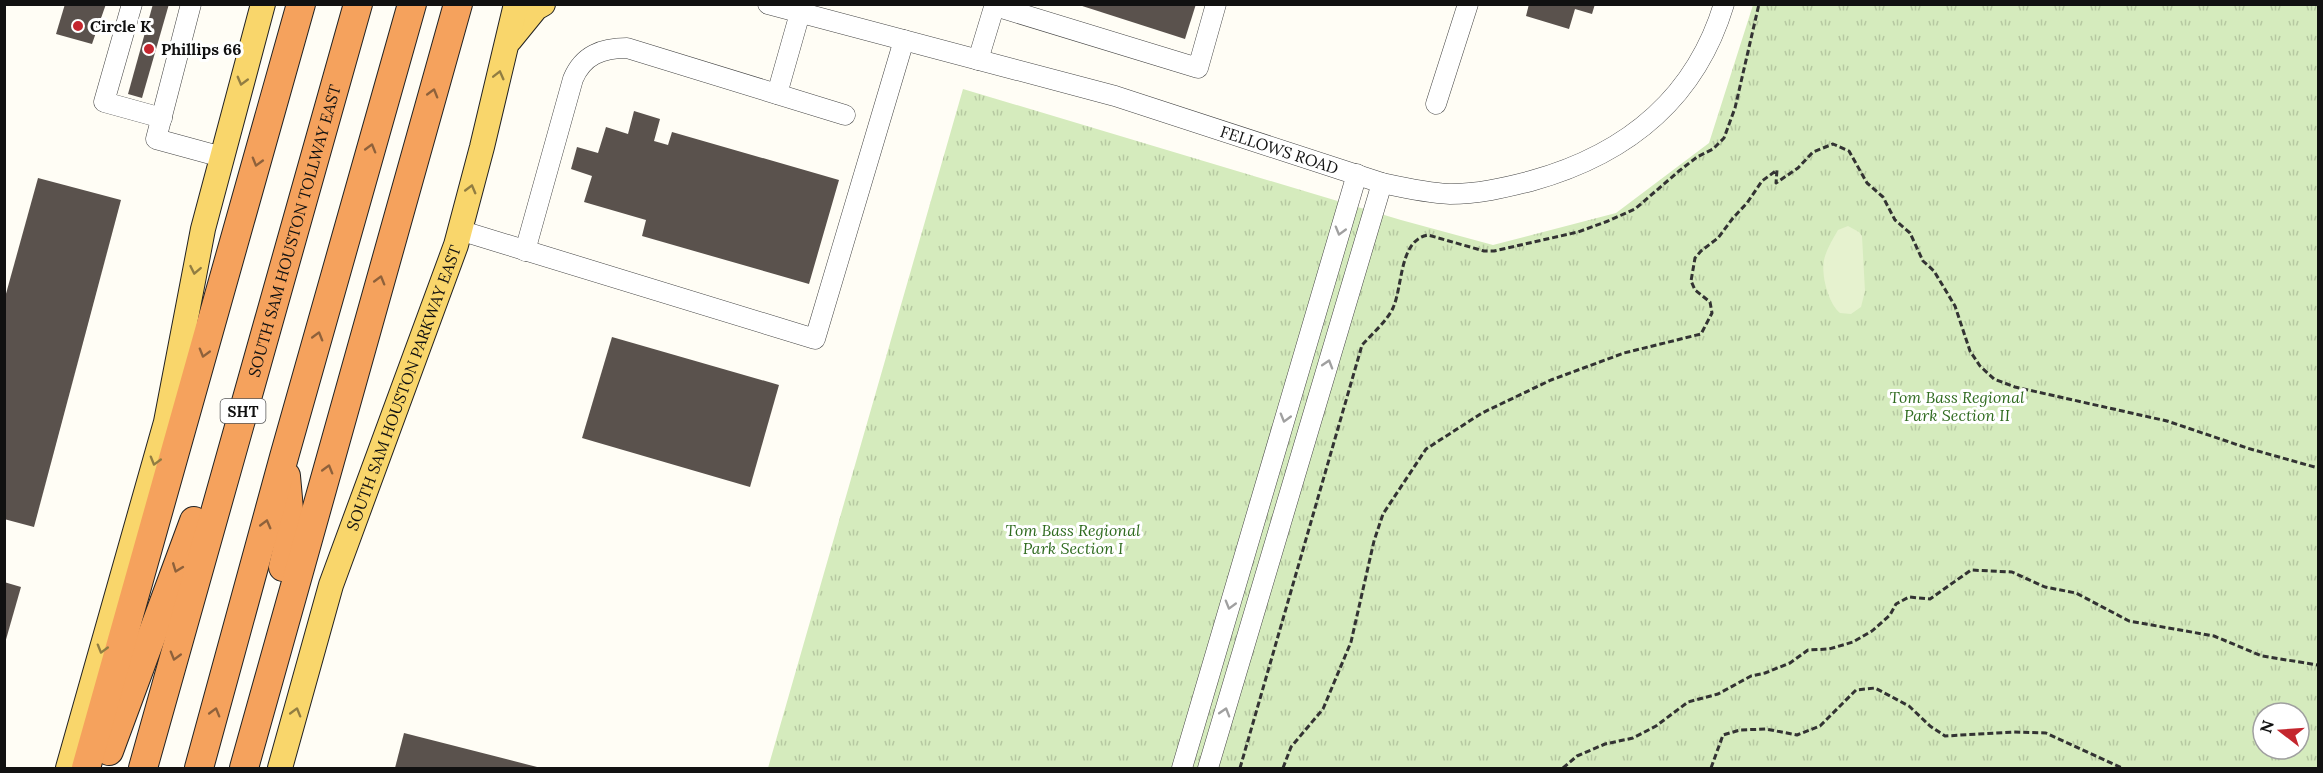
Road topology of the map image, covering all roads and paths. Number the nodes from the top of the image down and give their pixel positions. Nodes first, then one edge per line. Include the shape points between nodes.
1 (132, 4) edge
2 (192, 4) edge
3 (263, 4) edge
4 (301, 4) edge
5 (358, 4) edge
6 (412, 4) edge
7 (458, 4) edge
8 (516, 4) edge
9 (543, 4) edge
10 (768, 4) edge
11 (1216, 4) edge
12 (1468, 4) edge
13 (1724, 4) edge
14 (1759, 4) edge
15 (995, 5) edge
16 (800, 13) junction
17 (904, 40) junction
18 (507, 44) junction
19 (344, 53) junction
20 (978, 60) junction
21 (777, 94) junction
22 (1437, 104) dead end
23 (845, 115) dead end
24 (162, 118) junction
25 (222, 157) junction
26 (1357, 174) junction
27 (1382, 183) junction
28 (459, 230) junction
29 (525, 251) junction
30 (284, 457) junction
31 (2319, 468) edge
32 (1262, 496) junction
33 (1287, 504) junction
34 (2319, 665) edge
35 (68, 768) edge
36 (86, 768) edge
37 (103, 768) edge
38 (143, 768) edge
39 (199, 768) edge
40 (229, 768) edge
41 (244, 768) edge
42 (280, 768) edge
43 (1182, 768) edge
44 (1208, 768) edge
45 (1240, 768) edge
46 (1283, 768) edge
47 (1563, 768) edge
48 (1711, 768) edge
49 (2122, 768) edge

1 - 24 street via 104,102
2 - 24 street
3 -> 25 main road
4 -> 36 highway
5 - 19 highway, SOUTH SAM HOUSTON TOLLWAY EAST / SHT
30 -> 6 highway
41 -> 7 highway
8 - 18 main road, SOUTH SAM HOUSTON PARKWAY EAST
9 - 18 main road
10 - 16 street, FELLOWS ROAD
11 - 15 street via 1198,68
12 - 22 street
13 - 27 street, FELLOWS ROAD via 1712,38 1684,85 1649,122 1608,150 1560,172 1481,192 1428,192
14 - 45 path via 1735,108 1724,138 1635,208 1578,232 1494,251 1428,235 1413,243 1393,308 1362,345
15 - 20 street
16 - 17 street, FELLOWS ROAD
16 - 21 street
17 - 20 street, FELLOWS ROAD
17 - 29 street via 816,339
28 -> 18 main road, SOUTH SAM HOUSTON PARKWAY EAST
19 -> 37 highway via 227,423
19 -> 38 highway, SOUTH SAM HOUSTON TOLLWAY EAST / SHT
20 - 26 street, FELLOWS ROAD via 1115,96
21 - 23 street
21 - 29 street via 627,48 597,52 577,69 573,80
24 - 25 street via 156,139
25 -> 35 main road via 203,228 166,422
26 - 27 street, FELLOWS ROAD
26 -> 32 street
33 -> 27 street
28 - 29 street
42 -> 28 main road, SOUTH SAM HOUSTON PARKWAY EAST via 331,585
39 -> 30 highway
30 - 40 highway via 291,532
31 - 46 path via 2167,421 1994,379 1970,351 1955,306 1934,271 1923,261 1910,233 1895,220 1883,197 1867,183 1854,158 1842,146 1822,147 1776,183 1777,170 1769,174 1718,238 1695,258 1691,281 1695,290 1710,302 1712,313 1701,334 1624,353 1551,380 1482,413 1426,449 1383,514 1351,642 1323,709 1291,747
32 - 33 street
32 -> 43 street
44 -> 33 street
34 - 47 path via 2262,656 2214,636 2129,621 2076,593 2045,587 2012,572 1971,570 1930,599 1909,597 1896,604 1872,631 1853,642 1808,650 1790,663 1751,676 1718,694 1688,702 1641,734 1605,744
48 - 49 path via 1722,735 1766,729 1797,735 1820,726 1856,690 1875,688 1909,706 1945,736 2046,733

